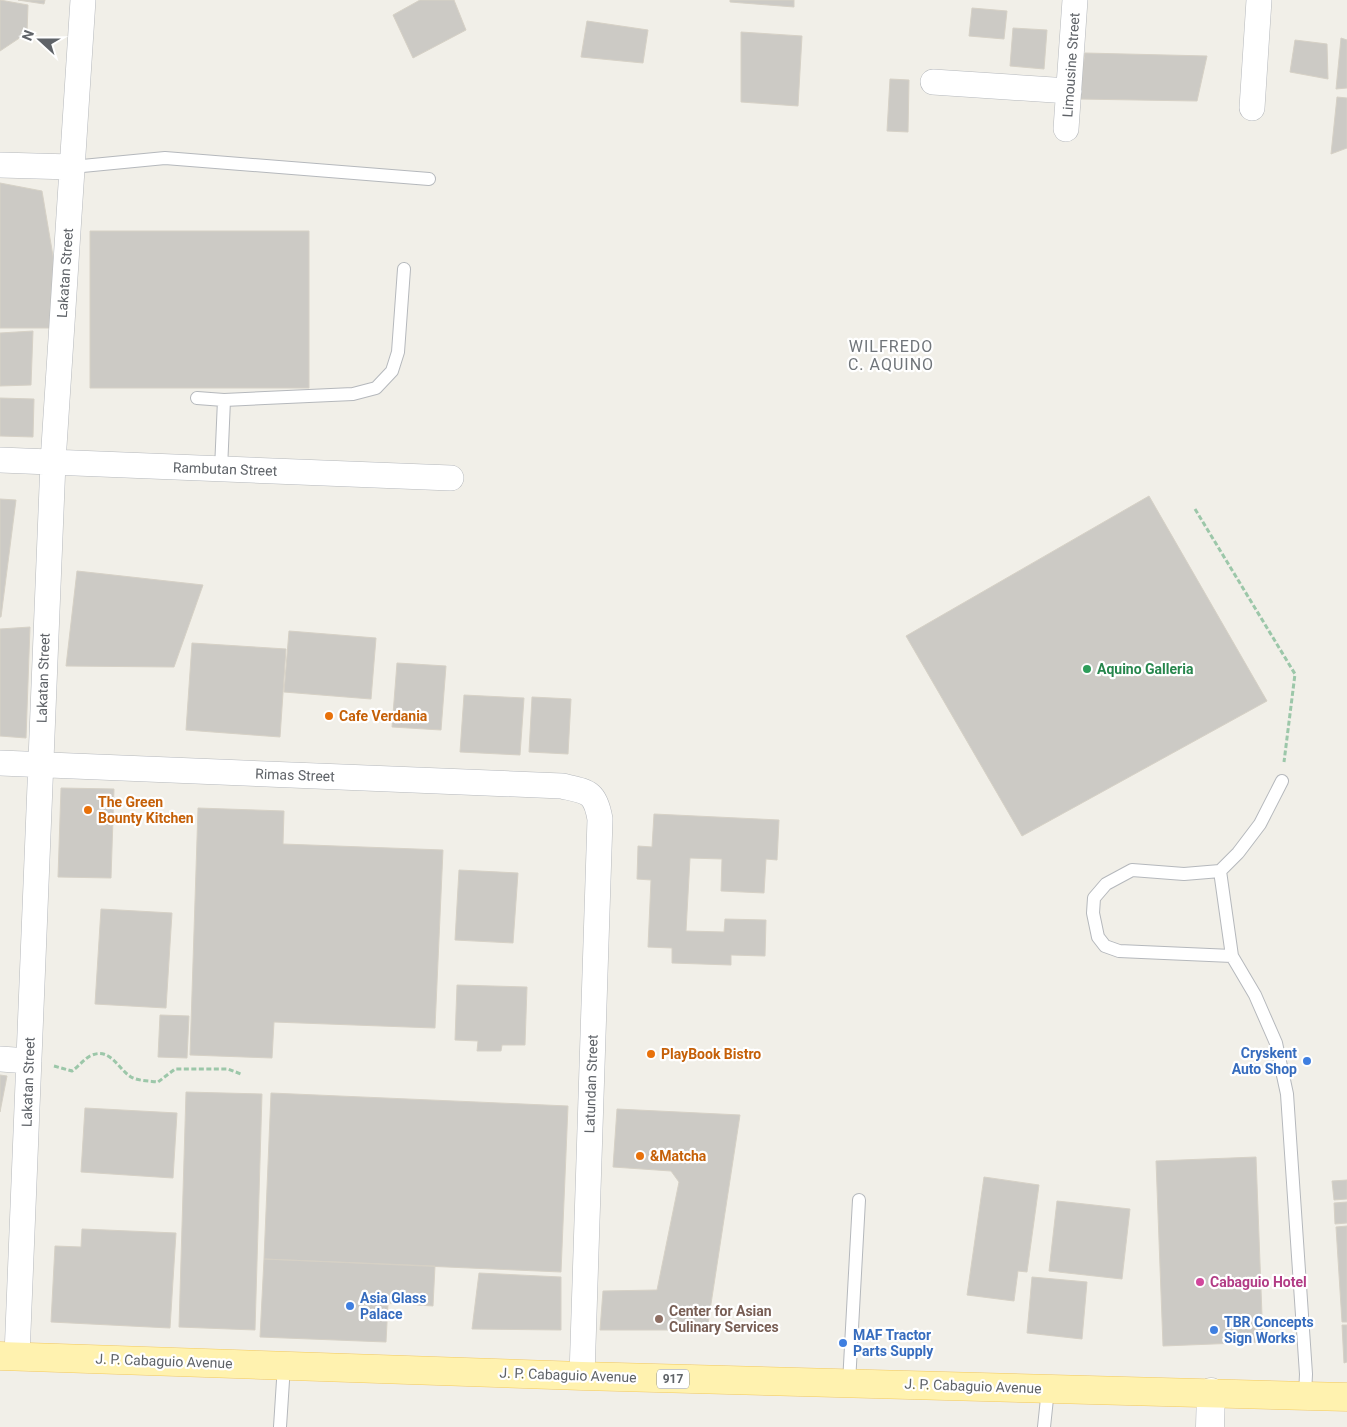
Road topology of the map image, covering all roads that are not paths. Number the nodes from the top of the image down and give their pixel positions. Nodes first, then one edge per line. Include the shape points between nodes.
1 (84, 0) edge
2 (1076, 0) edge
3 (1259, 0) edge
4 (933, 82) dead end
5 (1069, 91) junction
6 (1252, 108) dead end
7 (1066, 129) dead end
8 (0, 165) edge
9 (72, 167) junction
10 (429, 179) dead end
11 (404, 269) dead end
12 (197, 398) dead end
13 (224, 400) junction
14 (0, 460) edge
15 (53, 462) junction
16 (221, 469) junction
17 (450, 478) dead end
18 (0, 763) edge
19 (40, 765) junction
20 (1282, 781) road end
21 (589, 795) joint
22 (1220, 871) junction
23 (1232, 956) junction
24 (0, 1059) edge
25 (29, 1061) junction
26 (858, 1200) dead end
27 (8, 1356) edge
28 (284, 1365) junction
29 (582, 1376) junction
30 (849, 1383) junction
31 (1048, 1389) junction
32 (1211, 1392) junction
33 (1304, 1395) junction
34 (1347, 1396) edge
35 (280, 1427) edge
36 (1044, 1427) edge
37 (1210, 1427) edge

1 - 9 street, Lakatan Street
2 - 5 street, Limousine Street
3 - 6 street
4 - 5 street
5 - 7 street, Limousine Street
8 - 9 street
9 - 10 lane via 165,158
9 - 15 street, Lakatan Street
11 - 13 lane via 398,352 392,371 376,388 353,394
12 - 13 lane
13 - 16 lane
14 - 15 street, Rambutan Street
15 - 16 street, Rambutan Street
15 - 19 street, Lakatan Street
16 - 17 street, Rambutan Street
18 - 19 street, Rimas Street
19 - 21 street, Rimas Street via 562,786 582,790
19 - 25 street, Lakatan Street
20 - 22 lane via 1260,824
21 - 29 street, Latundan Street via 597,804 600,819
22 - 23 lane
22 - 23 lane via 1184,874 1132,870 1106,884 1094,898 1093,913 1098,937 1105,946 1119,951
23 - 33 lane via 1255,995 1276,1043 1287,1094 1306,1374
24 - 25 street
25 - 27 street, Lakatan Street
26 - 30 lane
27 - 28 main road, J. P. Cabaguio Avenue / 917
28 - 29 main road, J. P. Cabaguio Avenue / 917
28 - 35 lane
29 - 30 main road, J. P. Cabaguio Avenue / 917
30 - 31 main road, J. P. Cabaguio Avenue / 917
31 - 32 main road, J. P. Cabaguio Avenue / 917
31 - 36 lane
32 - 33 main road, J. P. Cabaguio Avenue / 917
32 - 37 street
33 - 34 main road, J. P. Cabaguio Avenue / 917

